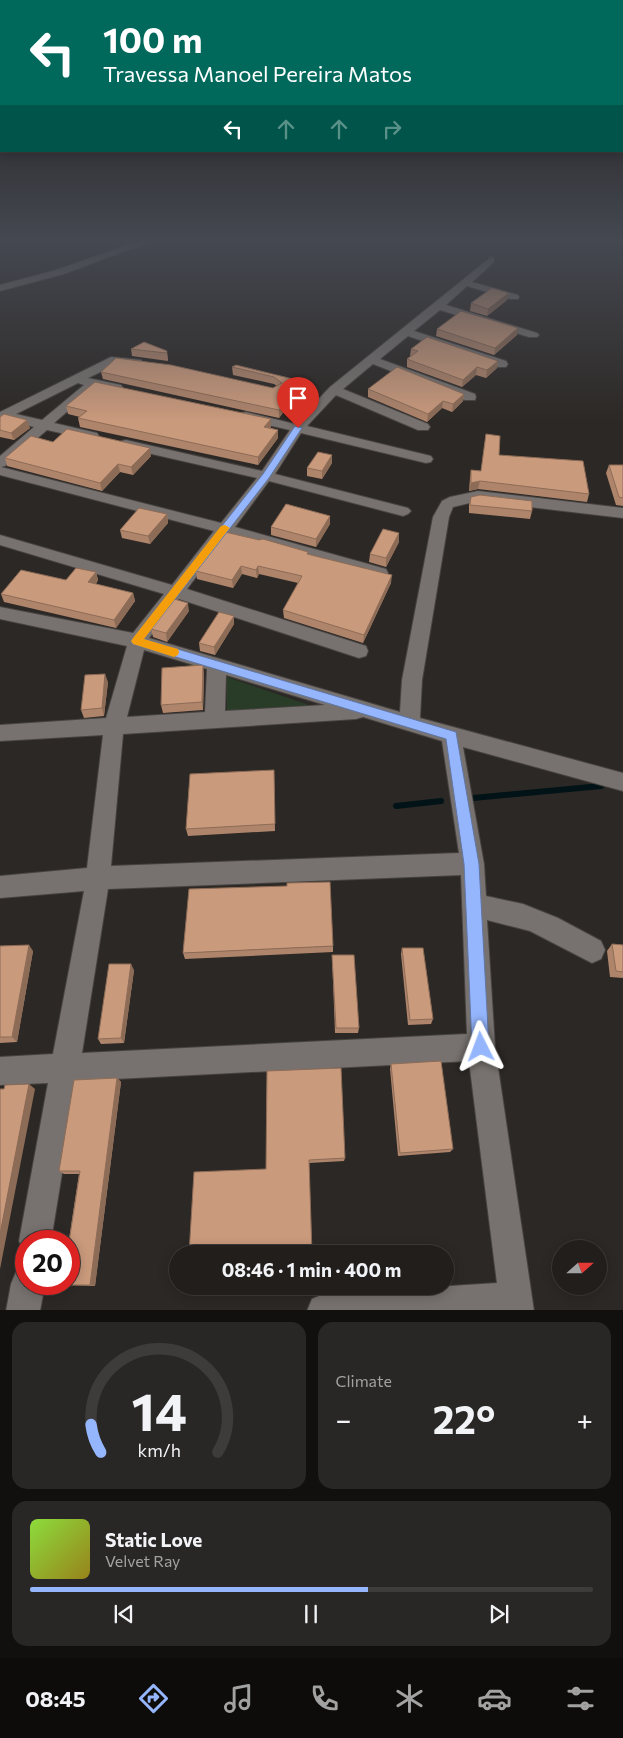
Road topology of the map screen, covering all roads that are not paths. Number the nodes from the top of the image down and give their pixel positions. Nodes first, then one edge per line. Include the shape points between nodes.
1 (445, 300) edge
2 (438, 306) junction
3 (407, 332) junction
4 (533, 335) dead end
5 (373, 360) junction
6 (502, 364) dead end
7 (153, 365) edge
8 (79, 380) junction
9 (94, 383) junction
10 (334, 390) junction
11 (132, 391) edge
12 (470, 397) dead end
13 (230, 413) edge
14 (3, 417) edge
15 (43, 425) junction
16 (423, 427) dead end
17 (298, 428) junction
18 (426, 459) dead end
19 (0, 463) edge
20 (0, 471) edge
21 (266, 476) junction
22 (403, 511) dead end
23 (623, 513) edge
24 (224, 529) junction
25 (0, 540) edge
26 (385, 574) edge
27 (176, 592) junction
28 (0, 613) edge
29 (137, 641) junction
30 (359, 651) dead end
31 (217, 665) junction
32 (369, 710) junction
33 (214, 720) junction
34 (410, 723) junction
35 (114, 726) junction
36 (0, 733) edge
37 (451, 735) junction
38 (623, 782) edge
39 (472, 864) junction
40 (98, 878) junction
41 (0, 887) edge
42 (474, 907) junction
43 (592, 950) dead end
44 (481, 1047) junction
45 (64, 1066) junction
46 (0, 1071) edge
47 (37, 1230) edge
48 (26, 1295) edge
49 (517, 1304) edge
50 (23, 1310) edge
51 (324, 1310) edge

1 - 2 street
2 - 3 street
2 - 4 street
3 - 5 street
3 - 6 street
5 - 10 street
5 - 12 street
7 - 8 street via 115,360
8 - 9 street
8 - 14 street
9 - 11 street
9 - 15 street
10 - 16 street
10 - 17 street
13 - 17 street
14 - 15 street
15 - 19 street
15 - 21 street
17 - 18 street
17 - 21 street
20 - 24 street
21 - 22 street
21 - 24 street
23 - 34 street via 478,496 447,504 441,517 412,680
24 - 26 street
24 - 27 street
25 - 27 street
27 - 29 street
27 - 30 street
28 - 29 street
29 - 31 street
29 - 35 street
31 - 32 street
31 - 33 street
32 - 33 street
32 - 34 street
33 - 35 street
34 - 37 street
35 - 36 street
35 - 40 street
37 - 38 street
37 - 39 street
39 - 40 street
39 - 42 street
40 - 41 street
40 - 45 street
42 - 43 street via 519,913
42 - 44 street
44 - 45 street
44 - 49 street
45 - 46 street
45 - 47 street
48 - 50 street
49 - 51 street

